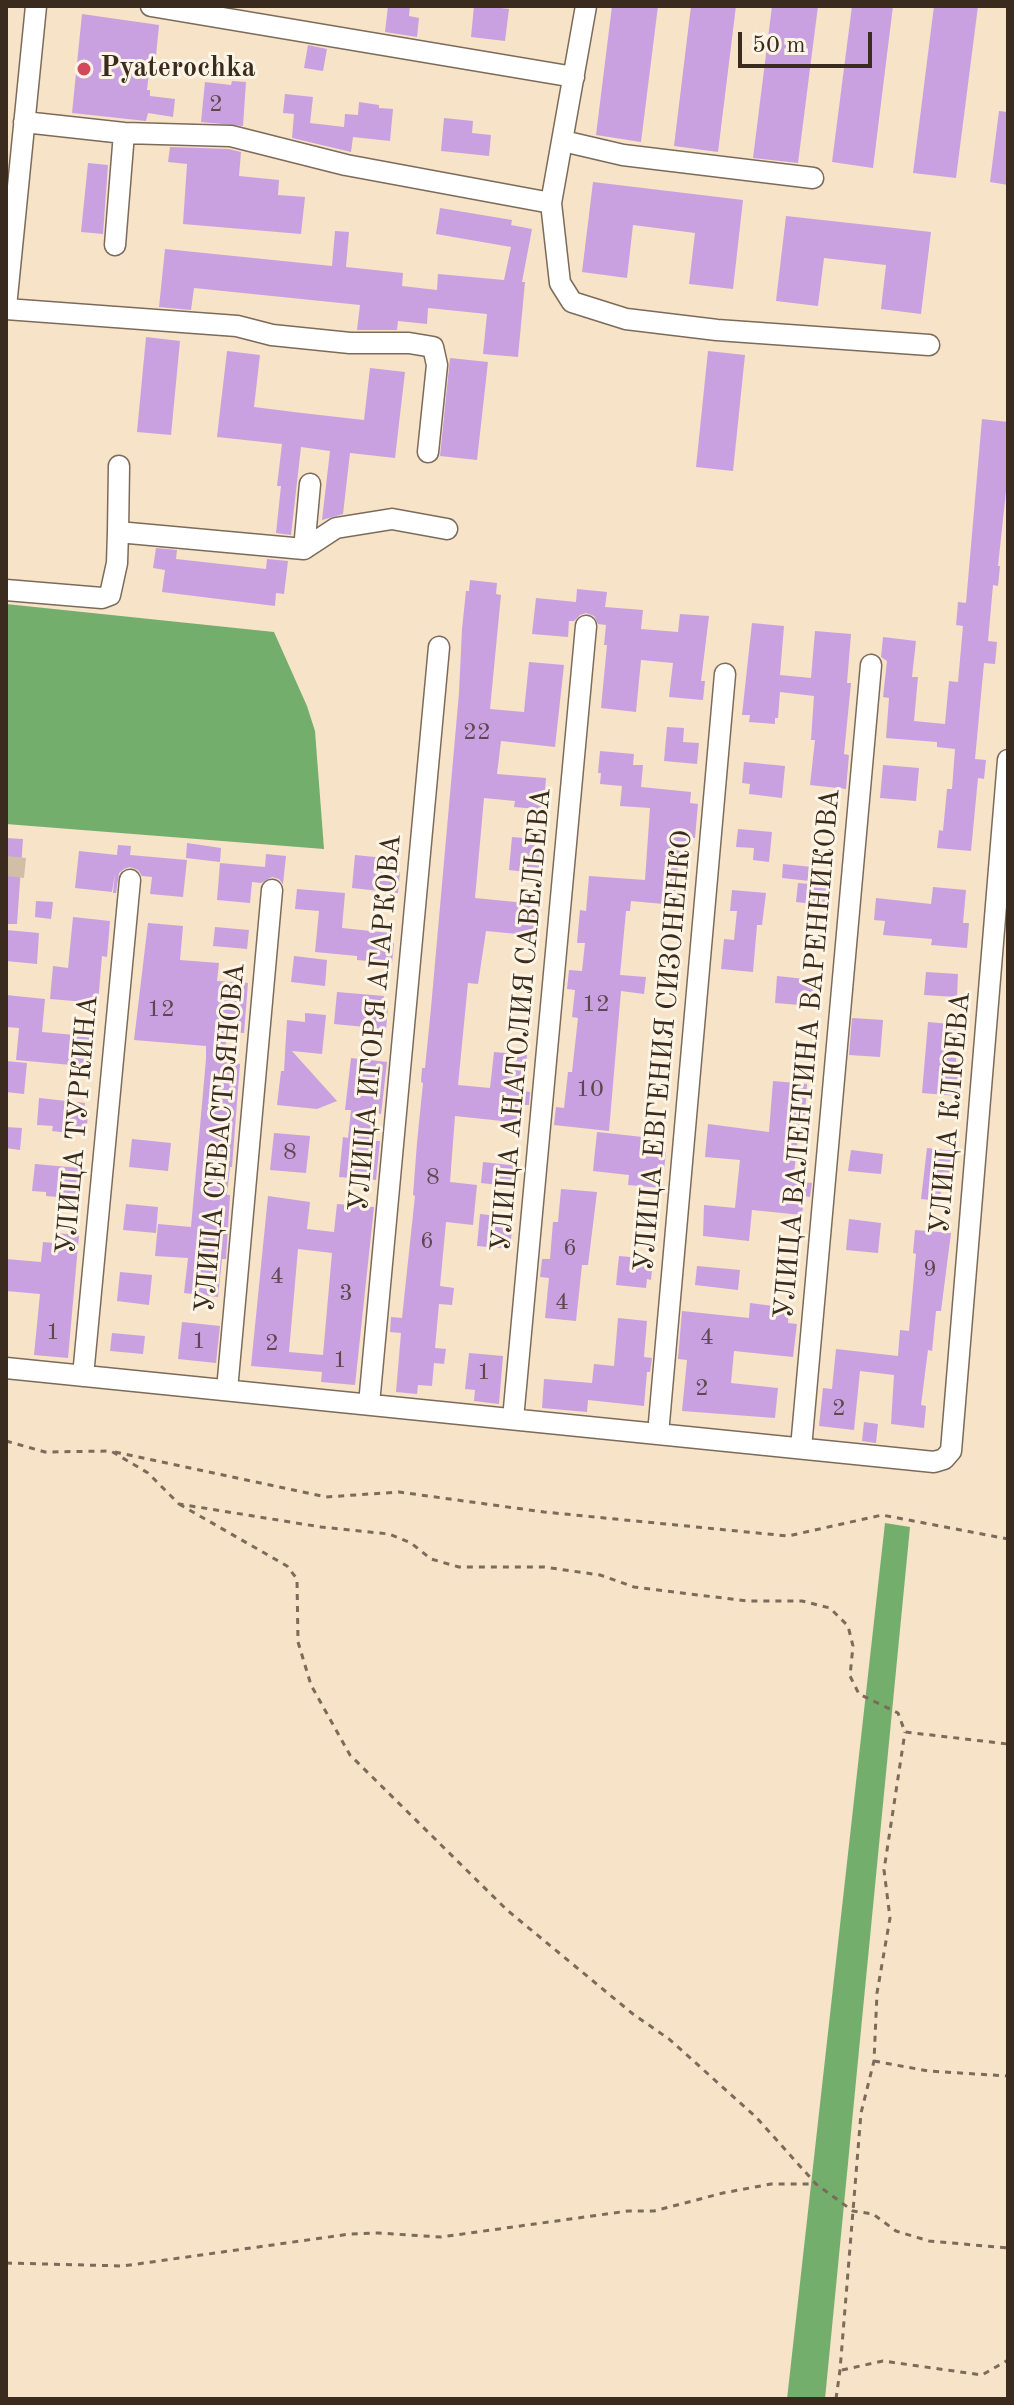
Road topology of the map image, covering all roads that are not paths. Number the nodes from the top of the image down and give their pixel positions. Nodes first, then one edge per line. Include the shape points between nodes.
1 (36, 6) edge
2 (151, 6) edge
3 (586, 6) edge
4 (574, 77) junction
5 (24, 122) junction
6 (124, 133) junction
7 (563, 141) junction
8 (813, 178) dead end
9 (551, 203) junction
10 (115, 245) dead end
11 (6, 308) edge
12 (929, 345) dead end
13 (428, 452) dead end
14 (119, 466) dead end
15 (310, 484) dead end
16 (447, 529) dead end
17 (118, 532) junction
18 (304, 549) junction
19 (6, 590) edge
20 (586, 626) dead end
21 (439, 647) dead end
22 (871, 665) dead end
23 (725, 674) dead end
24 (1008, 760) edge
25 (130, 880) dead end
26 (272, 890) dead end
27 (6, 1368) edge
28 (83, 1376) junction
29 (227, 1390) junction
30 (369, 1404) junction
31 (513, 1419) junction
32 (658, 1434) junction
33 (801, 1448) junction

1 - 5 street
2 - 4 street
3 - 4 street
4 - 7 street
5 - 6 street
5 - 11 street
6 - 9 street via 231,136 346,165
6 - 10 street
7 - 8 street via 623,155
7 - 9 street
9 - 12 street via 560,283 572,302 626,319 717,330
11 - 13 street via 433,347 437,365
14 - 17 street
15 - 18 street
16 - 18 street via 392,519 336,528
17 - 18 street
17 - 19 street via 110,595
20 - 31 street, УЛИЦА АНАТОЛИЯ САВЕЛЬЕВА
21 - 30 street, УЛИЦА ИГОРЯ АГАРКОВА
22 - 33 street, УЛИЦА ВАЛЕНТИНА ВАРЕННИКОВА
23 - 32 street, УЛИЦА ЕВГЕНИЯ СИЗОНЕНКО
24 - 33 street, УЛИЦА КЛЮЕВА via 951,1451 934,1462
25 - 28 street, УЛИЦА ТУРКИНА
26 - 29 street, УЛИЦА СЕВАСТЬЯНОВА
27 - 28 street
28 - 29 street
29 - 30 street
30 - 31 street
31 - 32 street
32 - 33 street

